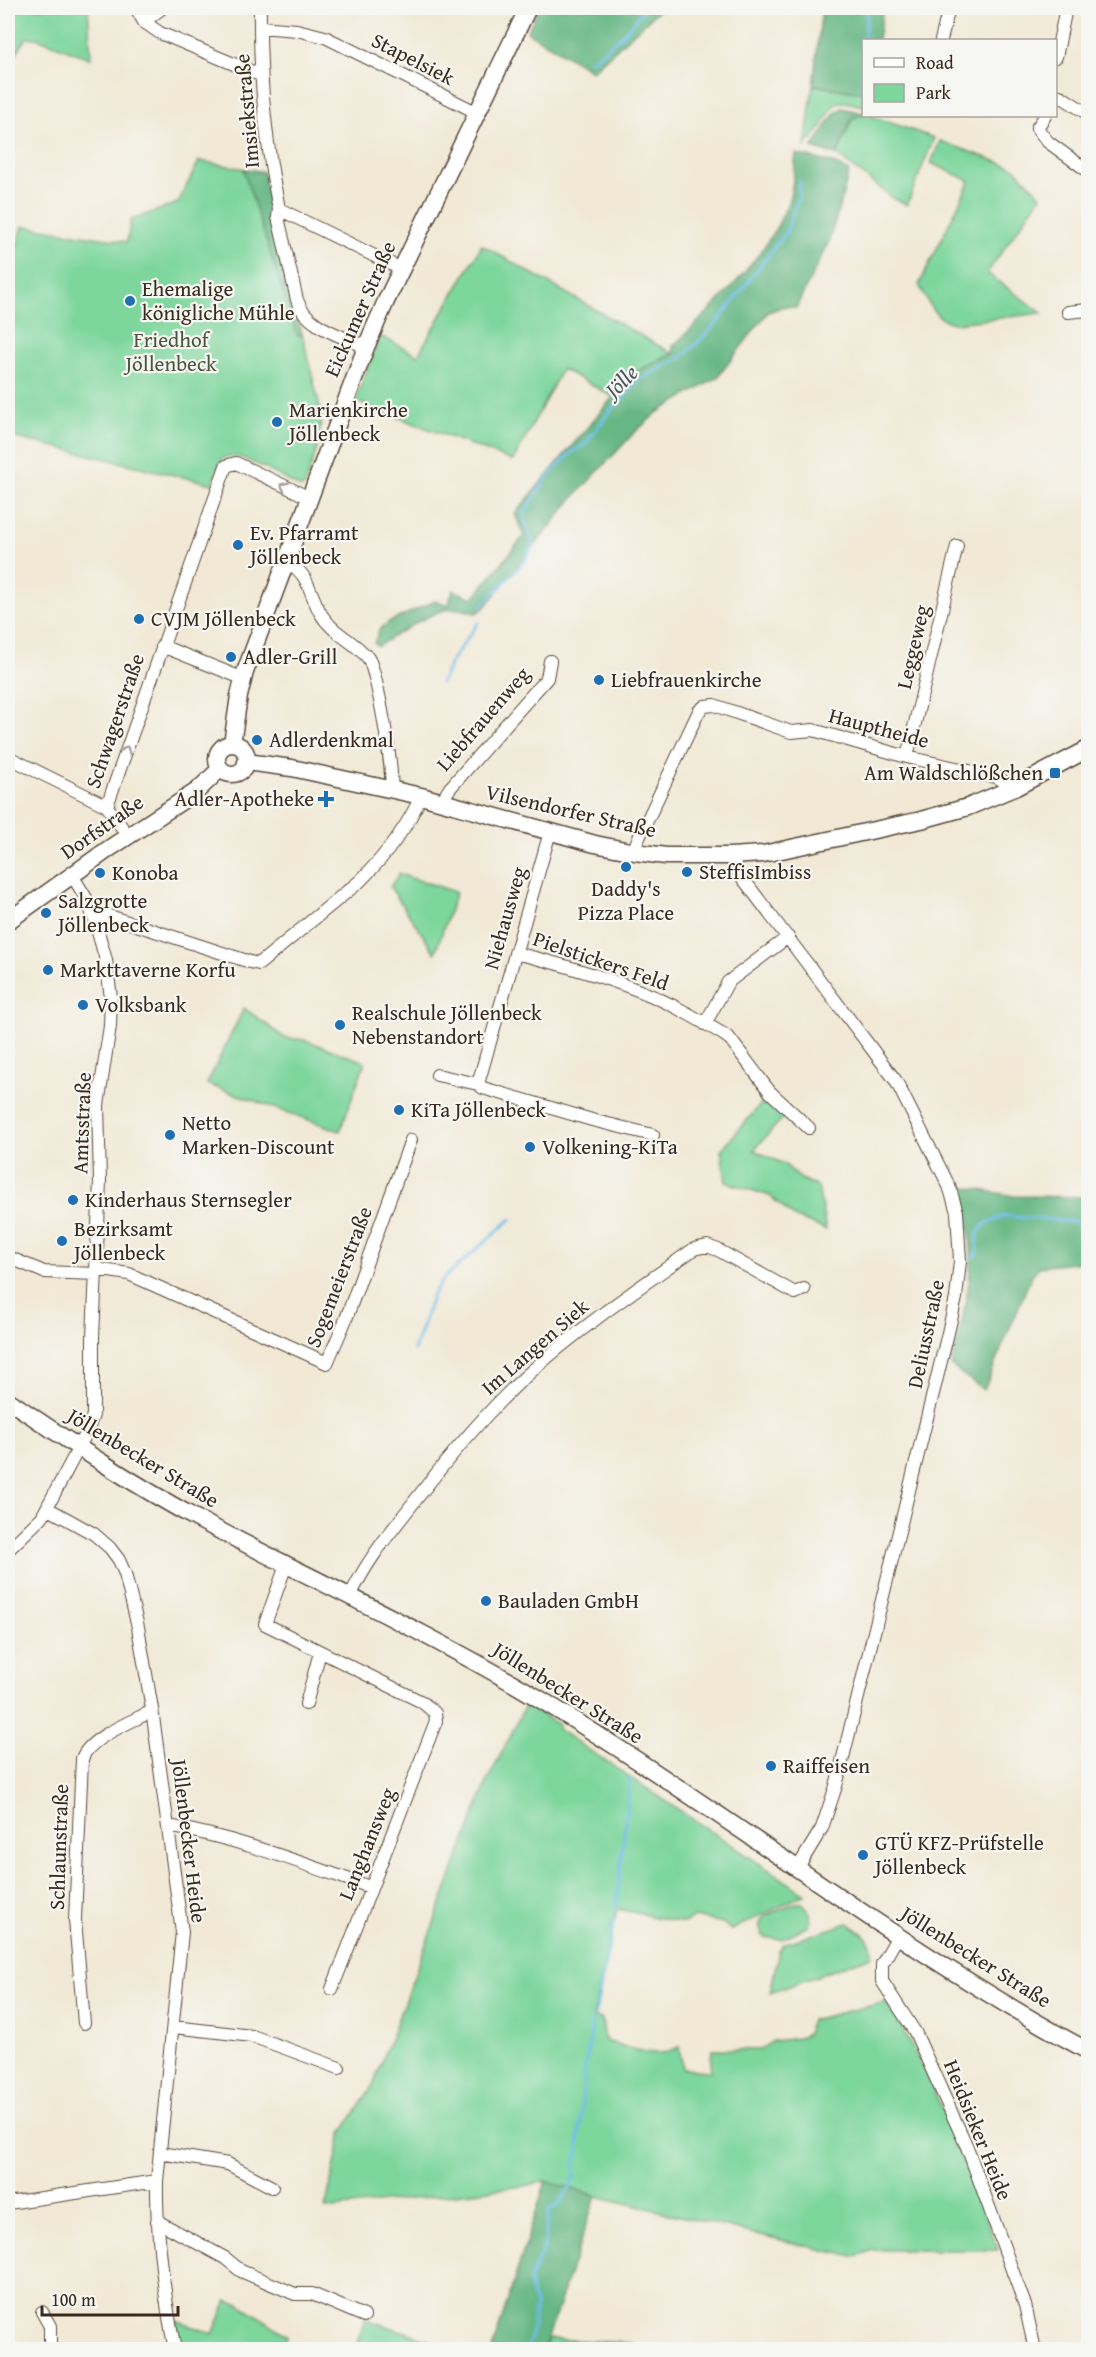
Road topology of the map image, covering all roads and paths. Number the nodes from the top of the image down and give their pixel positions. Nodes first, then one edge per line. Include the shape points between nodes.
1 (136, 8) edge
2 (162, 8) edge
3 (260, 8) edge
4 (528, 8) edge
5 (949, 8) edge
6 (1066, 8) edge
7 (144, 22) junction
8 (260, 27) junction
9 (941, 39) edge
10 (1057, 52) edge
11 (260, 75) junction
12 (1057, 96) edge
13 (478, 113) junction
14 (1089, 114) edge
15 (1044, 117) edge
16 (1089, 171) edge
17 (279, 209) junction
18 (401, 269) junction
19 (1089, 310) edge
20 (1068, 312) dead end
21 (366, 347) junction
22 (310, 498) junction
23 (957, 546) dead end
24 (286, 562) junction
25 (162, 646) junction
26 (550, 660) dead end
27 (244, 679) junction
28 (232, 744) junction
29 (1089, 749) edge
30 (8, 757) edge
31 (907, 757) junction
32 (246, 762) junction
33 (220, 769) junction
34 (1016, 787) junction
35 (391, 789) junction
36 (421, 796) junction
37 (441, 802) junction
38 (107, 806) junction
39 (550, 832) junction
40 (128, 836) junction
41 (635, 852) junction
42 (730, 856) junction
43 (72, 875) junction
44 (94, 918) junction
45 (8, 921) edge
46 (788, 937) junction
47 (515, 953) junction
48 (705, 1024) junction
49 (437, 1075) dead end
50 (478, 1084) junction
51 (809, 1128) dead end
52 (653, 1135) dead end
53 (411, 1140) dead end
54 (8, 1257) edge
55 (96, 1272) junction
56 (804, 1289) dead end
57 (8, 1400) edge
58 (79, 1448) junction
59 (47, 1508) junction
60 (8, 1550) edge
61 (286, 1565) junction
62 (350, 1597) junction
63 (320, 1652) junction
64 (306, 1704) dead end
65 (152, 1711) junction
66 (168, 1826) junction
67 (797, 1869) junction
68 (370, 1887) junction
69 (898, 1936) junction
70 (332, 1989) dead end
71 (84, 2024) dead end
72 (174, 2027) junction
73 (1089, 2052) edge
74 (339, 2068) dead end
75 (160, 2153) junction
76 (157, 2181) junction
77 (272, 2187) dead end
78 (8, 2203) edge
79 (157, 2221) junction
80 (42, 2312) dead end
81 (364, 2316) dead end
82 (50, 2349) edge
83 (175, 2349) edge
84 (1035, 2349) edge

1 - 7 street
2 - 7 street
3 - 8 street, Imsiekstraße
4 - 13 main road, Eickumer Straße
5 - 9 street
6 - 10 street
7 - 11 street via 160,33
8 - 11 street, Imsiekstraße
8 - 13 street, Stapelsiek via 297,30 325,38
11 - 17 street, Imsiekstraße
12 - 14 street
13 - 18 main road, Eickumer Straße
15 - 16 street via 1037,128 1048,142
17 - 18 street
17 - 21 street, Imsiekstraße via 299,308 315,323
18 - 21 main road, Eickumer Straße
19 - 20 street
21 - 22 main road, Eickumer Straße
22 - 24 main road, Eickumer Straße
22 -> 25 street, Schwagerstraße via 236,463 226,466
23 - 31 street, Leggeweg
24 - 27 main road, Eickumer Straße
24 - 35 street via 306,578 330,626 369,660 389,754
25 - 27 street
38 -> 25 street, Schwagerstraße
26 - 37 street, Liebfrauenweg via 547,678
27 - 28 main road, Eickumer Straße
28 - 32 main road via 243,749
28 - 33 main road via 218,752
29 - 34 main road, Vilsendorfer Straße
30 - 38 street
31 - 34 street, Hauptheide via 996,777
31 - 41 street, Hauptheide via 813,730 790,732 714,705 705,706 699,711
32 - 33 main road via 235,773
32 - 35 main road, Vilsendorfer Straße
33 - 40 main road, Dorfstraße via 197,791
34 - 42 main road, Vilsendorfer Straße via 968,807 921,820 763,854
35 - 36 main road, Vilsendorfer Straße
36 - 37 main road, Vilsendorfer Straße
36 - 44 street via 375,866 259,964 106,915
37 - 39 main road, Vilsendorfer Straße
38 - 40 street
39 - 41 main road, Vilsendorfer Straße
39 - 47 street, Niehausweg
40 - 43 main road, Dorfstraße
41 - 42 main road, Vilsendorfer Straße
42 - 46 street, Deliusstraße
43 - 44 street, Amtsstraße
43 - 45 main road, Dorfstraße
44 - 55 street, Amtsstraße via 106,960 111,998 98,1105
46 - 48 street via 728,982
46 - 67 street, Deliusstraße via 896,1081 949,1186 957,1212 960,1261 947,1337 836,1786 822,1828
47 - 48 street, Pielstickers Feld via 641,991
47 - 50 street, Niehausweg
48 - 51 street, Pielstickers Feld via 730,1039 770,1092
49 - 50 street
50 - 52 street
53 - 55 street, Sogemeierstraße via 327,1363 129,1274
54 - 55 street via 44,1272
55 - 58 street, Amtsstraße via 93,1414
56 - 62 street, Im Langen Siek via 795,1293 718,1250 707,1246 694,1249 574,1334 511,1391 473,1431 369,1559
57 - 58 main road, Jöllenbecker Straße
58 - 59 street, Amtsstraße
58 - 61 main road, Jöllenbecker Straße via 167,1502
59 - 60 street, Amtsstraße
59 - 65 street, Jöllenbecker Heide via 94,1534 119,1560 138,1627
61 - 62 main road, Jöllenbecker Straße
61 - 63 street via 265,1624
62 - 67 main road, Jöllenbecker Straße via 535,1696
63 - 64 street
63 - 68 street, Langhansweg via 422,1702 435,1713 434,1729
65 - 66 street, Jöllenbecker Heide
65 - 71 street, Schlaunstraße via 94,1742 82,1760 75,1920
66 - 68 street via 210,1833
66 - 72 street, Jöllenbecker Heide via 183,1932
67 - 69 main road, Jöllenbecker Straße
68 - 70 street, Langhansweg
69 - 73 main road, Jöllenbecker Straße
69 - 84 street, Heidsieker Heide via 882,1964 882,1981 915,2032 967,2147 1025,2305
72 - 74 street via 252,2036
72 - 75 street, Jöllenbecker Heide
75 - 76 street, Jöllenbecker Heide
75 - 77 street via 228,2164
76 - 78 street
76 - 79 street, Jöllenbecker Heide
79 - 81 street via 241,2271
79 - 83 street, Jöllenbecker Heide
80 - 82 street via 50,2326

